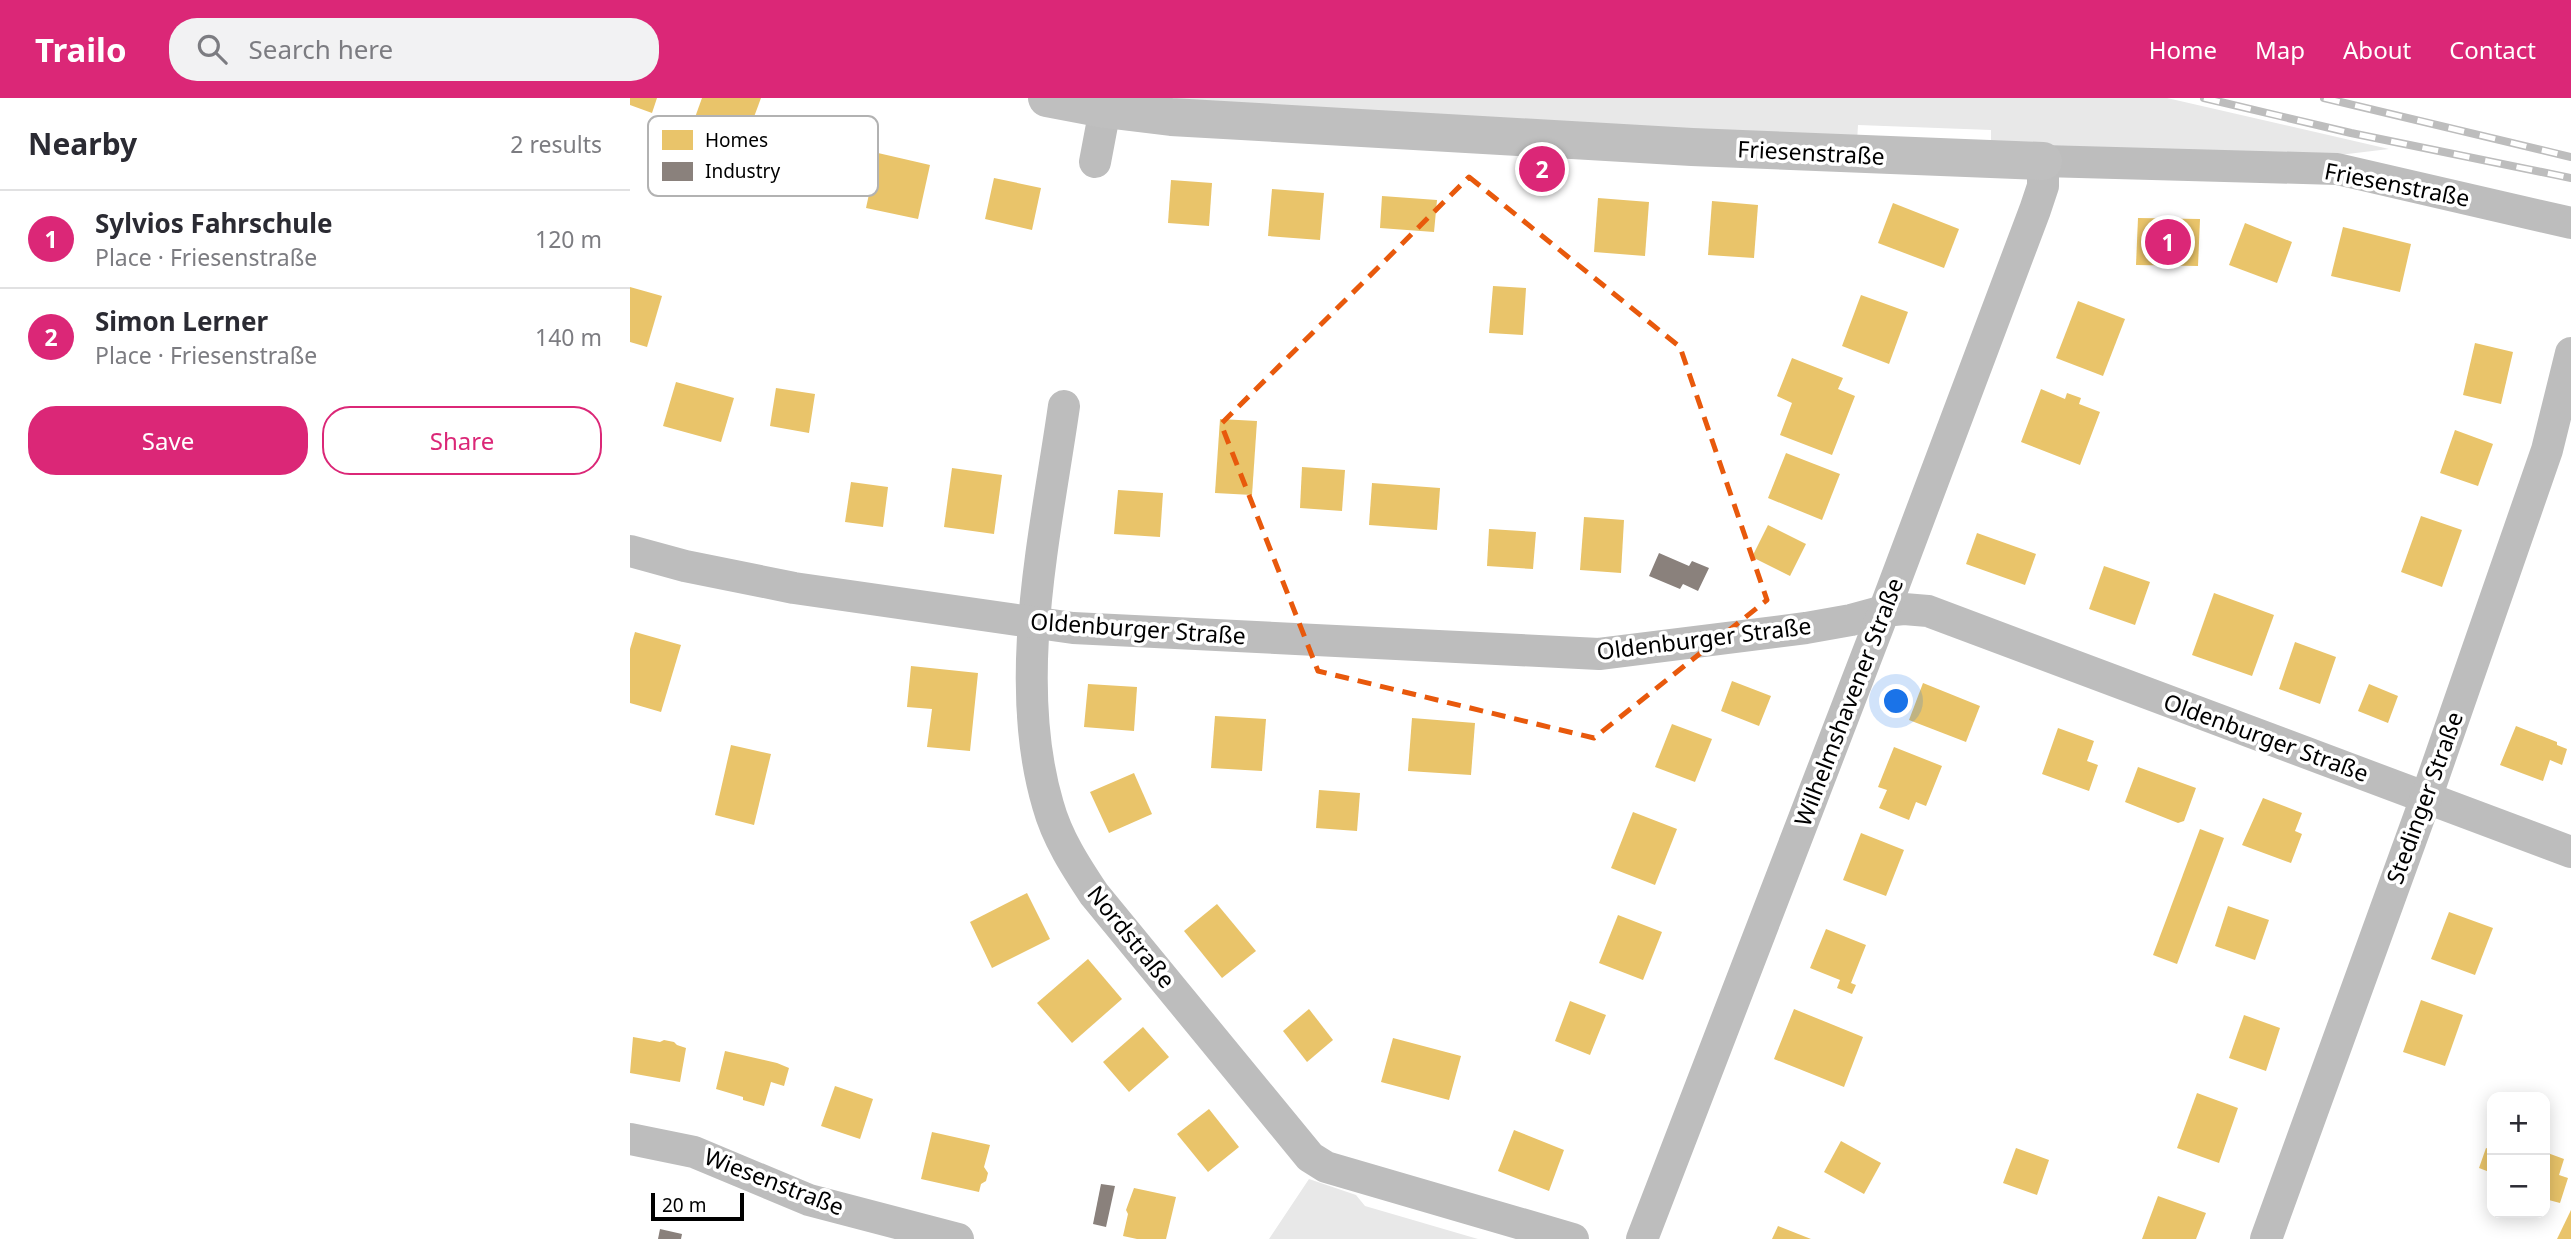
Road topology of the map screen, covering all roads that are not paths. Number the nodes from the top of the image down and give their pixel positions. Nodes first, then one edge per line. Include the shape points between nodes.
1 (1047, 98) edge
2 (1105, 109) junction
3 (2043, 161) junction
4 (1095, 162) dead end
5 (2571, 223) edge
6 (2571, 354) edge
7 (1064, 406) dead end
8 (630, 551) edge
9 (1884, 611) junction
10 (1034, 624) junction
11 (2426, 797) junction
12 (2571, 852) edge
13 (630, 1139) edge
14 (912, 1234) edge
15 (958, 1239) edge
16 (1573, 1239) edge
17 (1642, 1239) edge
18 (2266, 1239) edge

1 - 2 street, Friesenstraße
2 - 3 street, Friesenstraße via 1350,128
2 - 4 street
3 - 5 street, Friesenstraße via 2337,169
3 - 9 street, Wilhelmshavener Straße via 2042,193
6 - 11 street, Stedinger Straße via 2547,450
7 - 10 street, Nordstraße
8 - 10 street, Oldenburger Straße via 794,588
9 - 10 street, Oldenburger Straße via 1806,628 1598,653
9 - 11 street, Oldenburger Straße via 1928,611
9 - 17 street, Wilhelmshavener Straße
10 - 16 street, Nordstraße via 1035,740 1048,808 1069,856 1094,894 1310,1157 1326,1167
11 - 12 street, Oldenburger Straße
11 - 18 street, Stedinger Straße
13 - 14 street, Wiesenstraße via 694,1152 809,1200
14 - 15 street, Wiesenstraße

